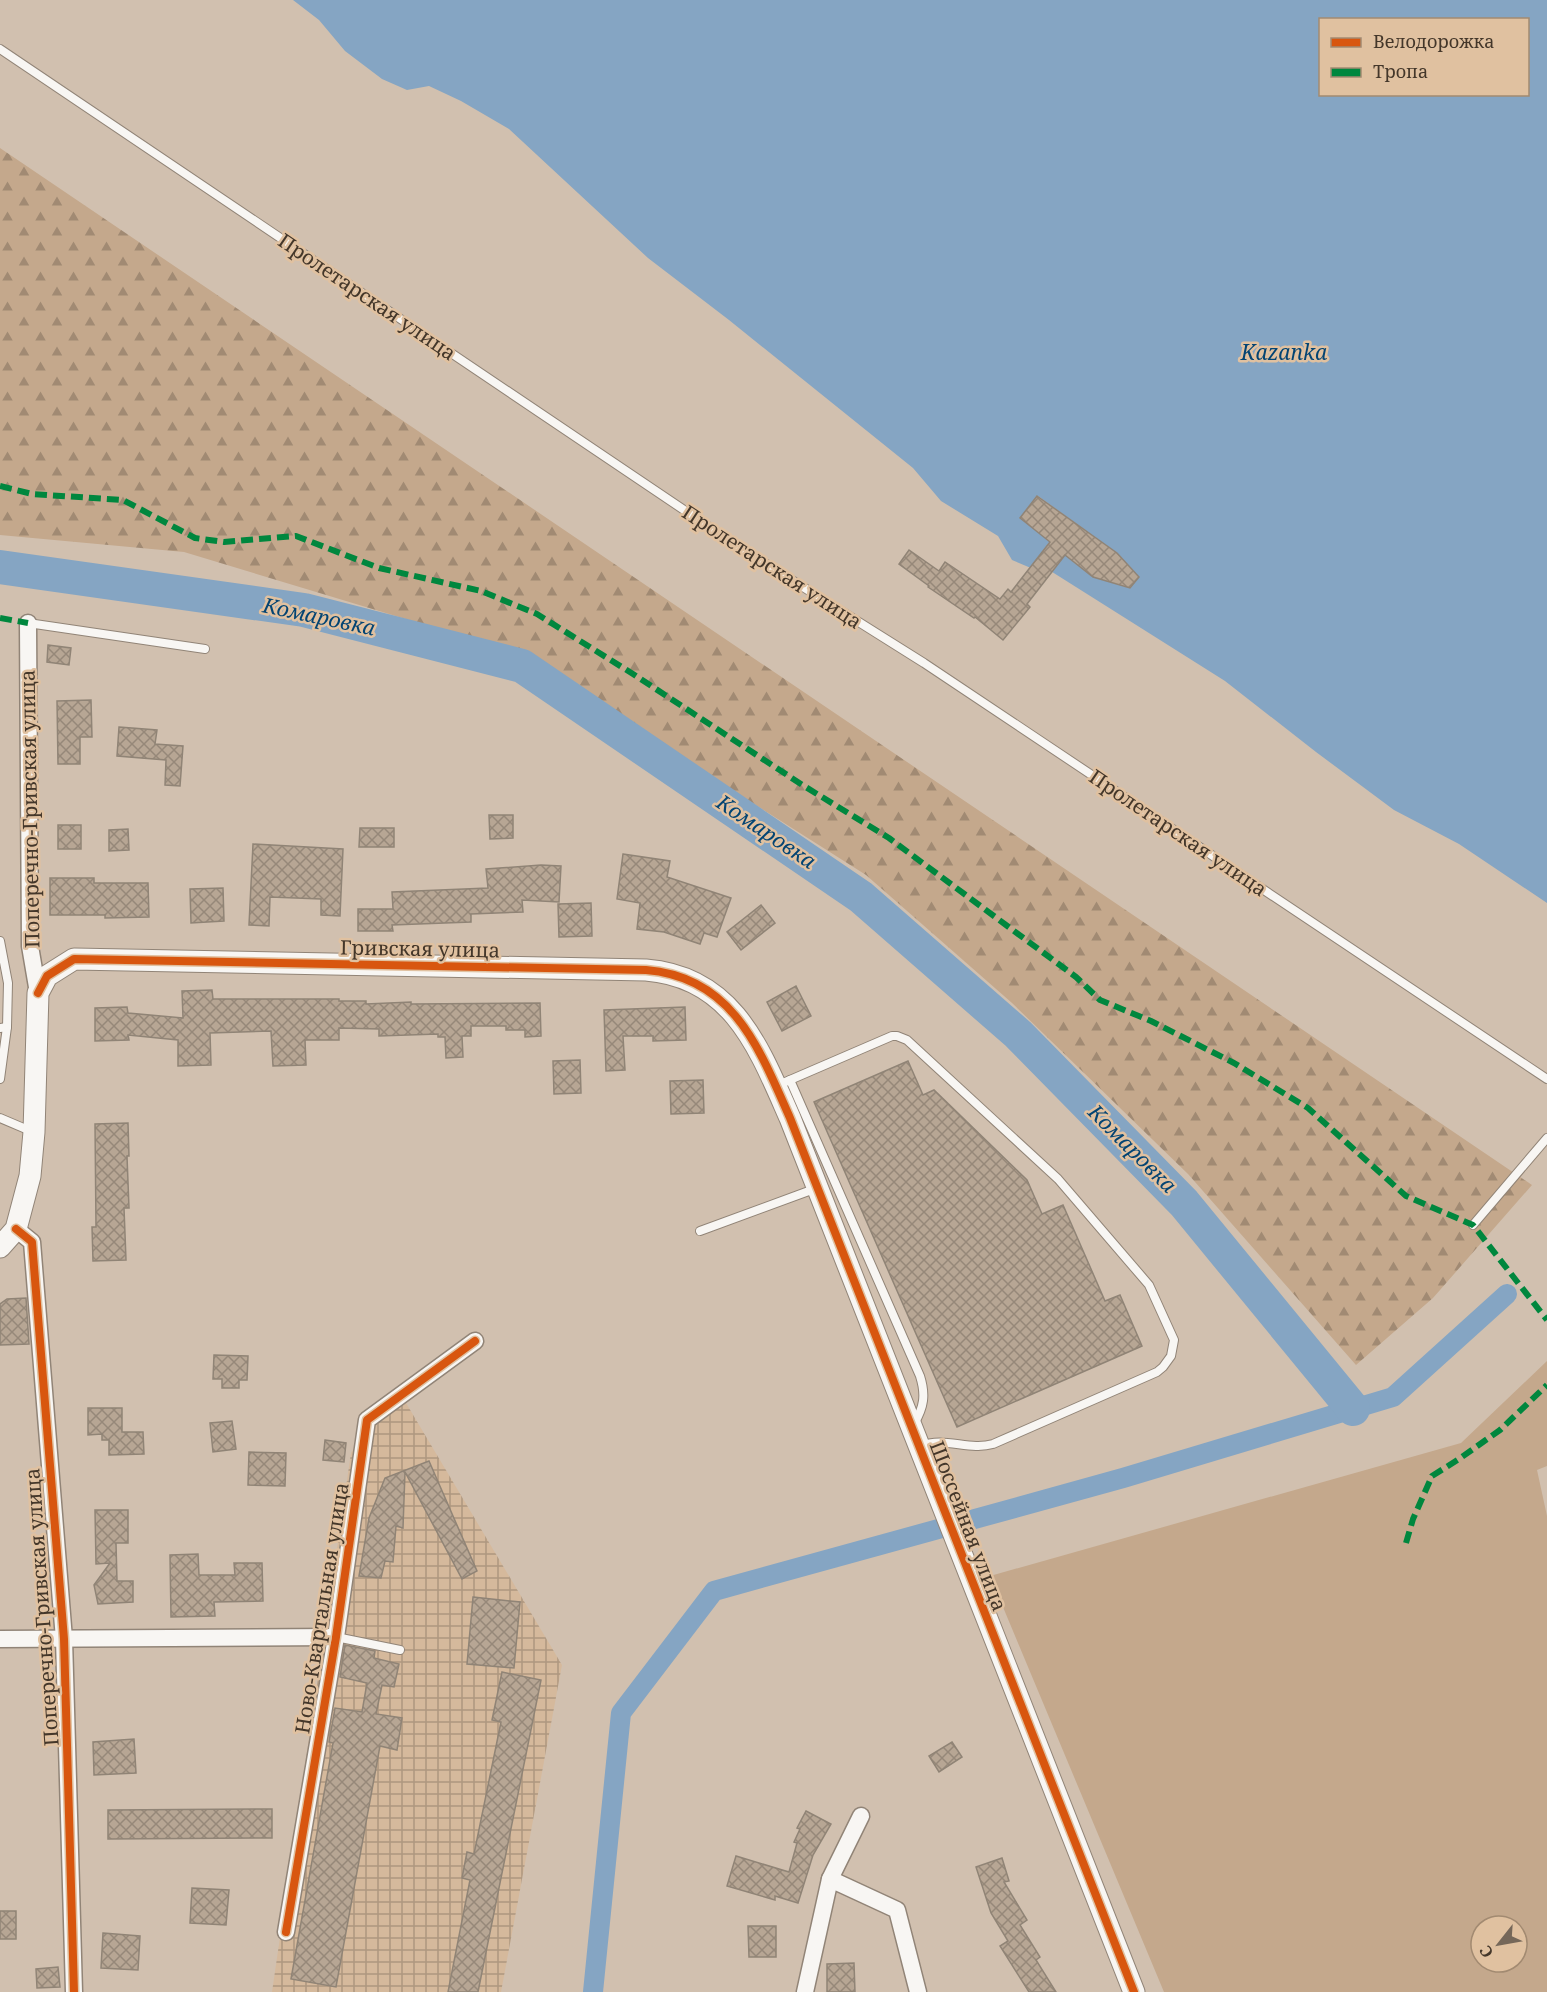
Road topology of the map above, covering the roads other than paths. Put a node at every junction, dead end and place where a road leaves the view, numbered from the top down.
1 (0, 49) edge
2 (28, 623) joint
3 (205, 649) dead end
4 (0, 941) edge
5 (38, 993) junction
6 (3, 1028) edge
7 (0, 1079) edge
8 (779, 1080) junction
9 (1547, 1080) edge
10 (0, 1118) edge
11 (34, 1132) junction
12 (1547, 1138) edge
13 (817, 1188) junction
14 (1473, 1226) dead end
15 (16, 1229) junction
16 (700, 1231) dead end
17 (0, 1247) edge
18 (475, 1341) dead end
19 (912, 1427) junction
20 (920, 1447) junction
21 (336, 1637) junction
22 (64, 1639) junction
23 (0, 1640) edge
24 (400, 1650) dead end
25 (861, 1816) dead end
26 (830, 1879) junction
27 (286, 1932) dead end
28 (74, 1992) edge
29 (805, 1992) edge
30 (918, 1992) edge
31 (1134, 1992) edge

1 - 9 lane, Пролетарская улица
2 - 3 lane
2 - 5 street, Поперечно-Гривская улица
4 - 6 lane
5 - 8 street, Гривская улица
5 - 11 street, Поперечно-Гривская улица
6 - 7 lane
8 - 13 street, Шоссейная улица
8 - 19 lane
8 - 20 lane
10 - 11 lane
11 - 15 street, Поперечно-Гривская улица
12 - 14 lane
13 - 16 lane
13 - 19 street, Шоссейная улица
15 - 17 street
15 - 22 street, Поперечно-Гривская улица
18 - 21 street, Ново-Квартальная улица
19 - 20 street, Шоссейная улица
20 - 31 street, Шоссейная улица
21 - 22 street
21 - 24 lane
21 - 27 street, Ново-Квартальная улица
22 - 23 street
22 - 28 street, Поперечно-Гривская улица
25 - 26 street
26 - 29 street
26 - 30 street

